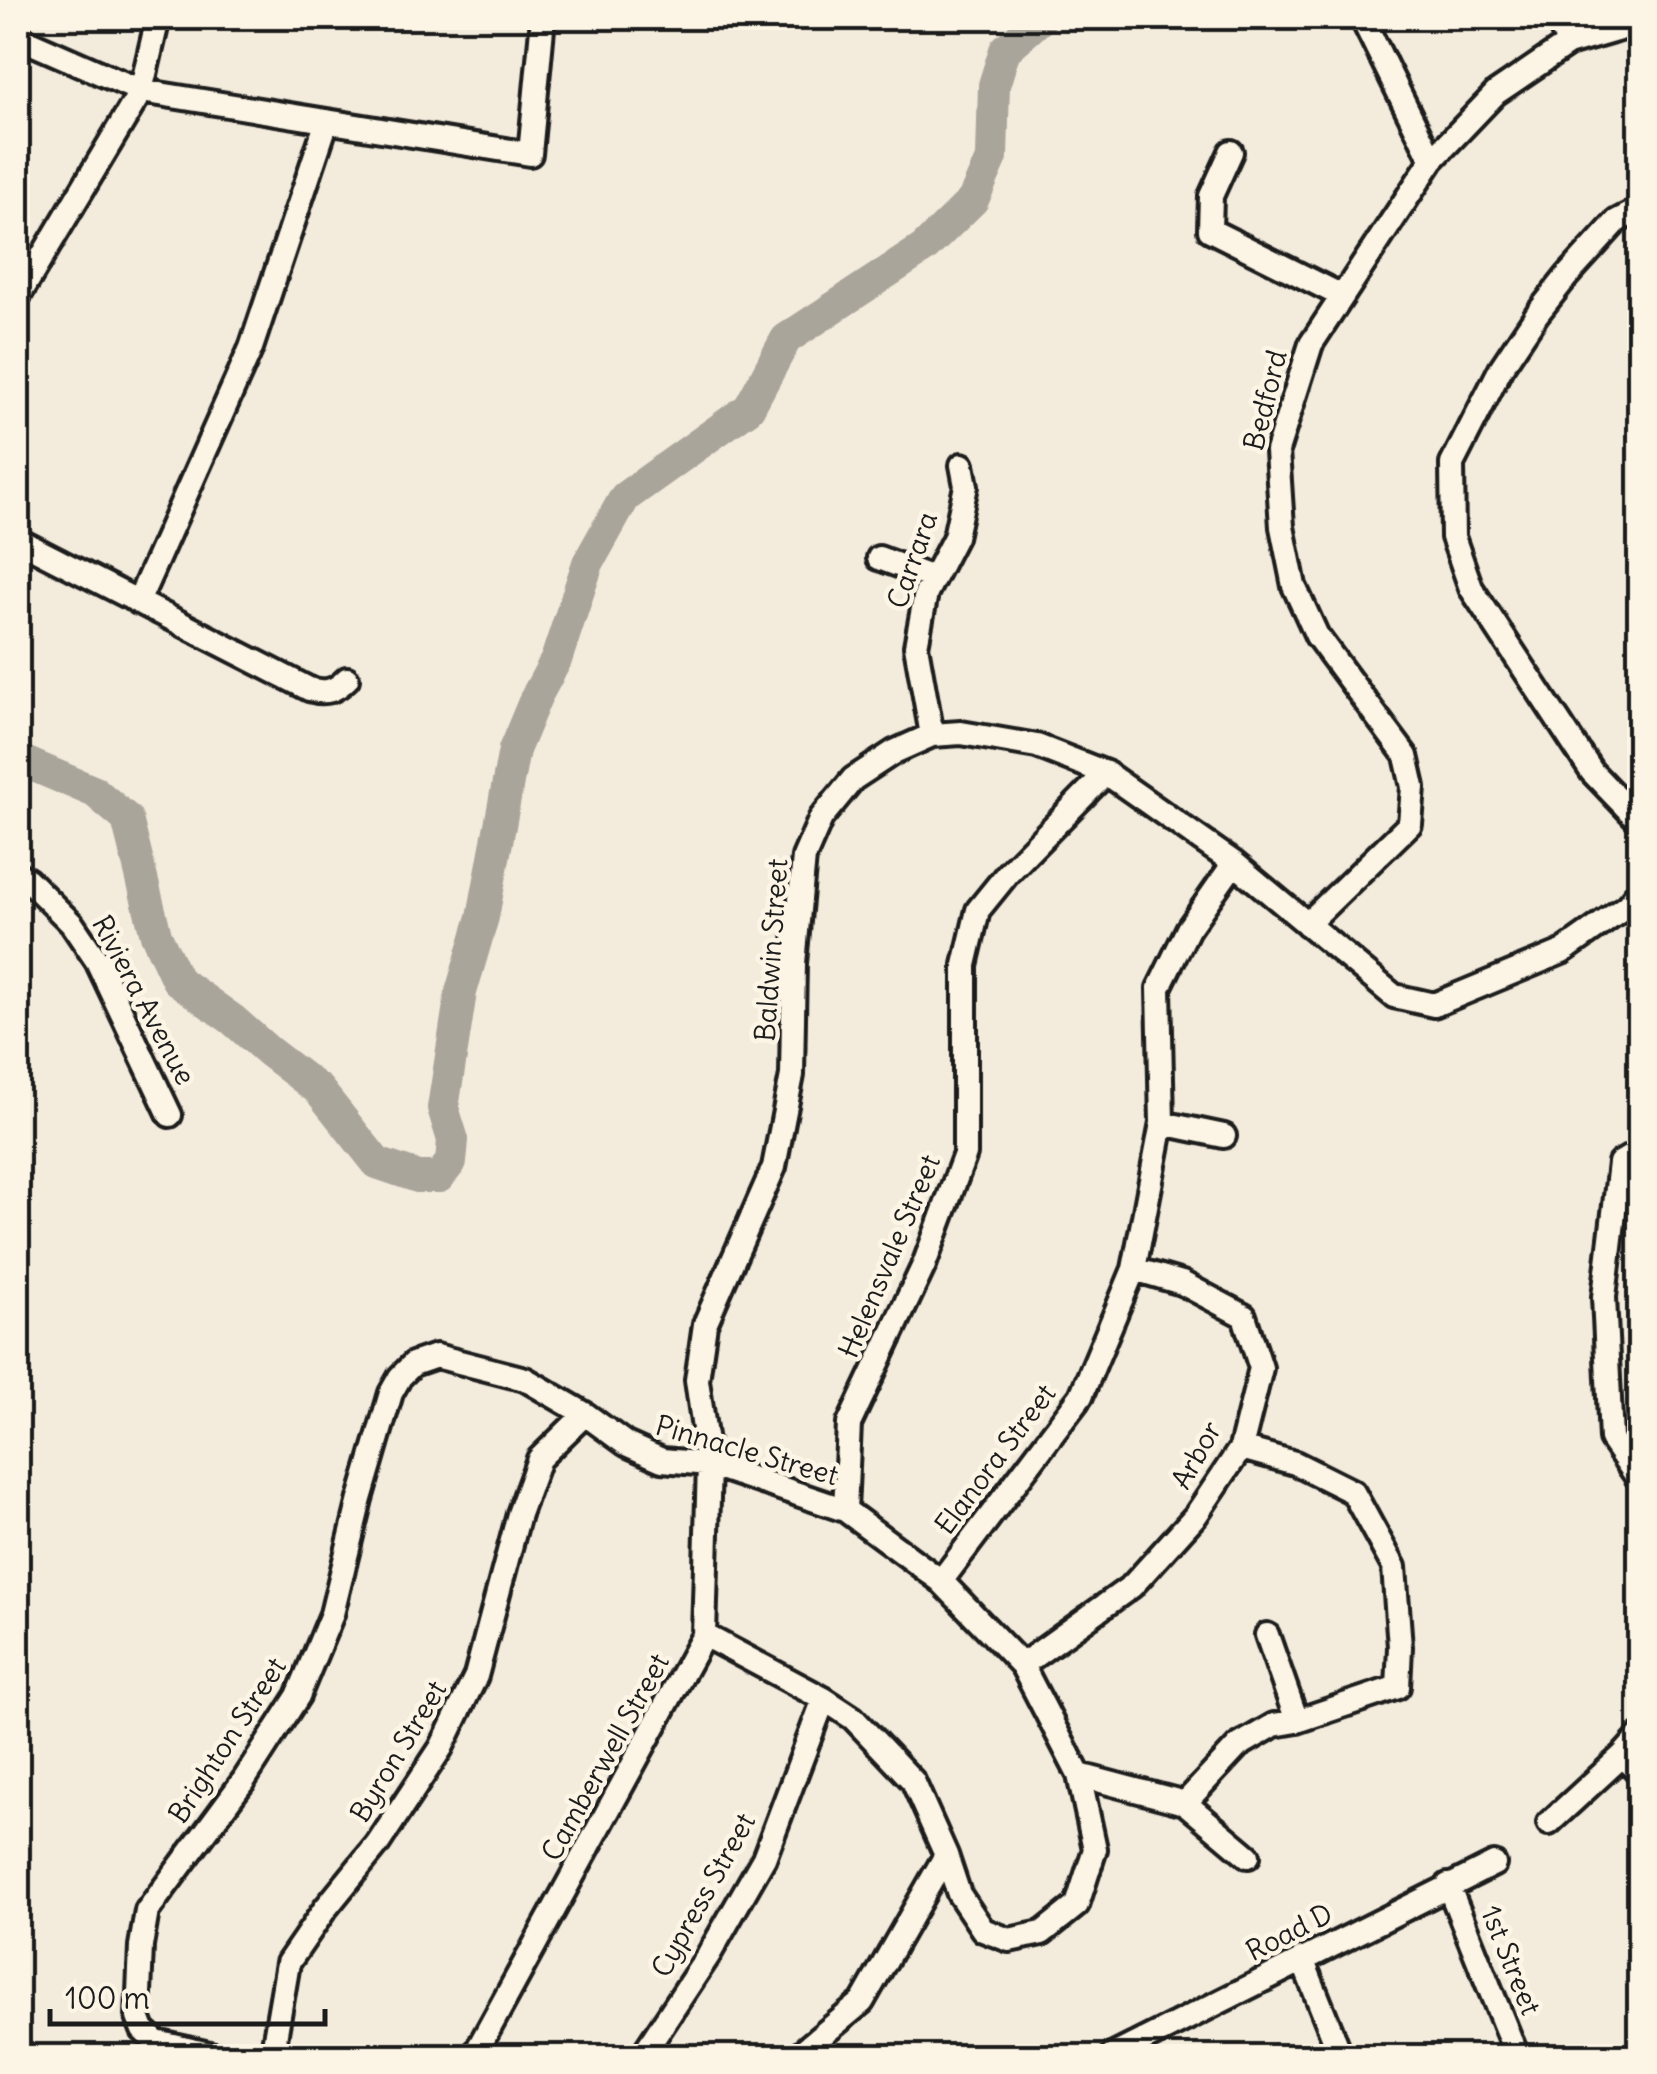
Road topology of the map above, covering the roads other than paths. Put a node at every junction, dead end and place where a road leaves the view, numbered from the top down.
1 (158, 18) edge
2 (543, 18) edge
3 (1362, 18) edge
4 (1558, 18) edge
5 (1640, 23) edge
6 (18, 36) edge
7 (1568, 44) junction
8 (141, 91) junction
9 (327, 121) junction
10 (1230, 152) dead end
11 (1432, 160) junction
12 (1640, 209) edge
13 (18, 296) edge
14 (1342, 296) junction
15 (962, 465) dead end
16 (18, 540) edge
17 (880, 558) dead end
18 (934, 578) junction
19 (138, 602) junction
20 (347, 680) dead end
21 (932, 734) junction
22 (1106, 773) junction
23 (1640, 822) edge
24 (1234, 863) junction
25 (18, 874) edge
26 (1640, 890) edge
27 (1307, 924) junction
28 (170, 1115) dead end
29 (1162, 1123) junction
30 (1224, 1136) dead end
31 (1630, 1157) edge
32 (1134, 1269) junction
33 (412, 1364) joint
34 (585, 1414) junction
35 (1242, 1448) junction
36 (709, 1464) junction
37 (1640, 1481) edge
38 (845, 1510) junction
39 (941, 1581) junction
40 (1267, 1635) dead end
41 (704, 1636) junction
42 (1022, 1665) junction
43 (824, 1699) junction
44 (1297, 1721) junction
45 (1640, 1736) edge
46 (1623, 1755) junction
47 (1640, 1774) edge
48 (1079, 1776) junction
49 (1185, 1803) junction
50 (1552, 1820) dead end
51 (946, 1855) junction
52 (1248, 1856) dead end
53 (1494, 1864) dead end
54 (1448, 1885) junction
55 (1302, 1959) junction
56 (218, 2056) edge
57 (272, 2056) edge
58 (474, 2056) edge
59 (642, 2056) edge
60 (797, 2056) edge
61 (1112, 2056) edge
62 (1341, 2056) edge
63 (1517, 2056) edge

1 - 8 street
2 - 9 street
3 - 11 street
4 - 7 street
5 - 7 street, Bedford
6 - 8 street
7 - 11 street, Bedford
8 - 9 street
8 - 13 street
9 - 19 street
10 - 14 street
11 - 14 street, Bedford
12 - 23 street
14 - 27 street, Bedford
15 - 18 street, Carrara
16 - 19 street
17 - 18 street
18 - 21 street, Carrara
19 - 20 street
21 - 22 street, Baldwin Street
21 - 36 street, Baldwin Street
22 - 24 street, Baldwin Street
22 - 38 street, Helensvale Street
24 - 27 street, Baldwin Street
24 - 29 street, Elanora Street
25 - 28 street, Riviera Avenue
26 - 27 street, Baldwin Street
29 - 30 street
29 - 32 street, Elanora Street
31 - 37 street
32 - 35 street, Arbor
32 - 39 street, Elanora Street
33 - 34 street, Pinnacle Street
33 - 56 street, Brighton Street
34 - 36 street, Pinnacle Street
34 - 57 street, Byron Street
35 - 42 street, Arbor
35 - 44 street
36 - 38 street, Pinnacle Street
36 - 41 street, Camberwell Street
38 - 39 street, Pinnacle Street
39 - 42 street, Pinnacle Street
40 - 44 street
41 - 43 street, Pinnacle Street
41 - 58 street, Camberwell Street
42 - 48 street, Pinnacle Street
43 - 51 street, Pinnacle Street
43 - 59 street, Cypress Street
44 - 49 street
45 - 46 street
46 - 47 street
46 - 50 street
48 - 49 street
48 - 51 street, Pinnacle Street
49 - 52 street
51 - 60 street
53 - 54 street, Road D
54 - 55 street, Road D
54 - 63 street, 1st Street
55 - 61 street, Road D
55 - 62 street

